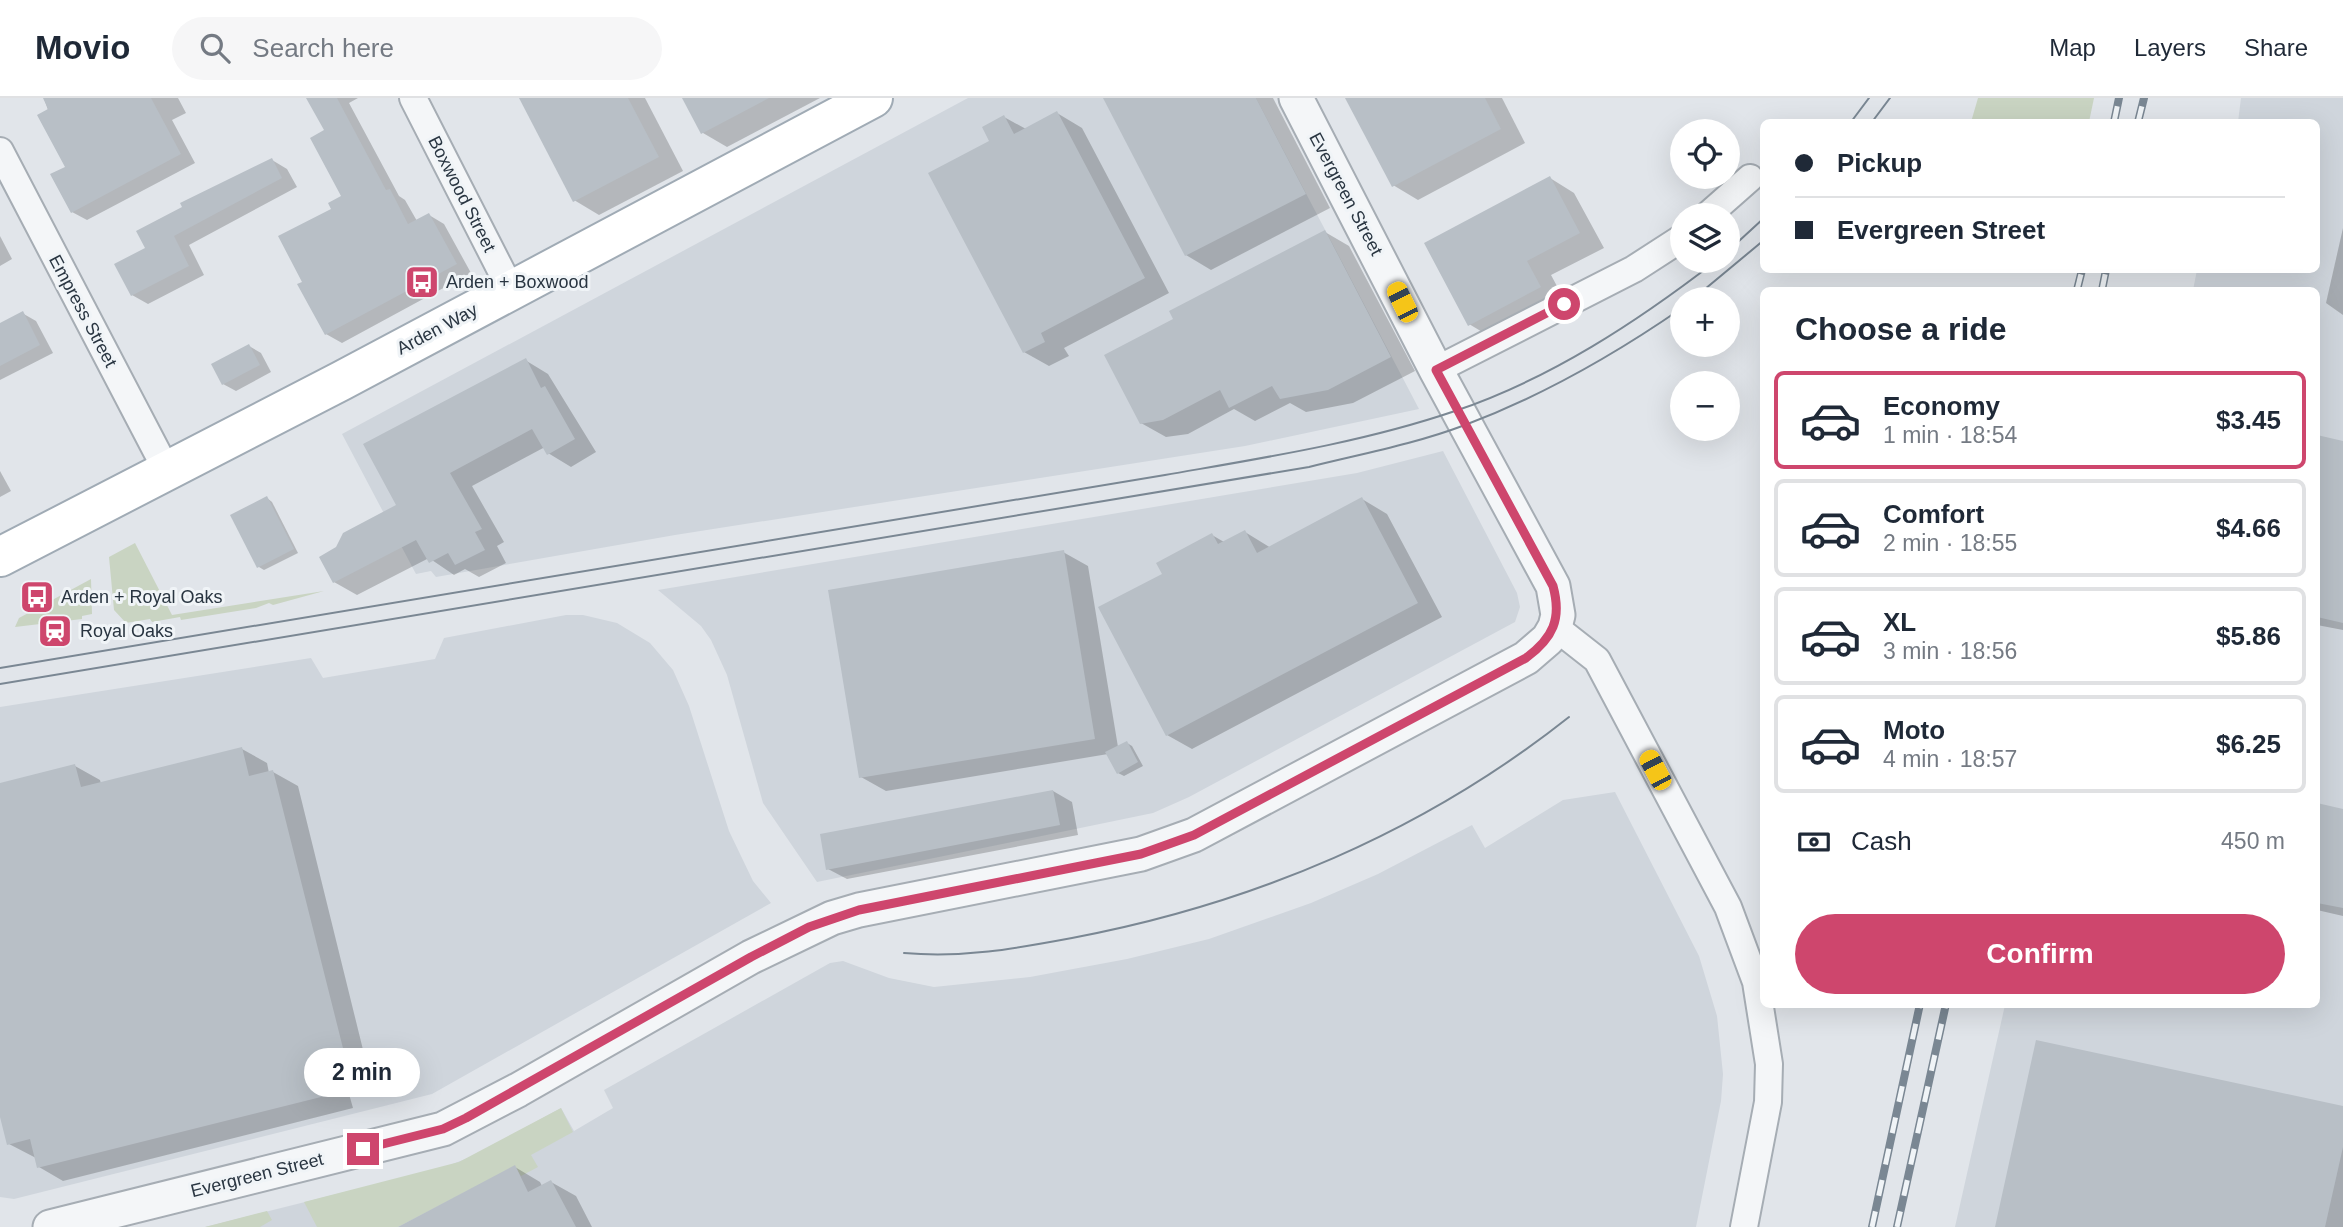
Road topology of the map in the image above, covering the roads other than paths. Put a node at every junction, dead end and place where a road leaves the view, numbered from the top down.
1 (413, 98) edge
2 (1296, 98) edge
3 (862, 101) edge
4 (0, 151) edge
5 (1750, 178) dead end
6 (1722, 203) edge
7 (1670, 246) edge
8 (511, 290) junction
9 (1436, 370) junction
10 (167, 471) junction
11 (0, 557) edge
12 (1555, 628) junction
13 (1760, 1007) edge
14 (1760, 1008) edge
15 (50, 1227) edge
16 (1744, 1227) edge

1 - 8 street, Boxwood Street
2 - 9 street, Evergreen Street
3 - 8 main road, Arden Way
4 - 10 street, Empress Street
5 - 6 street
7 - 9 street
8 - 10 main road, Arden Way
9 - 12 street, Evergreen Street
10 - 11 main road, Arden Way
12 - 13 street
12 - 15 street, Evergreen Street
14 - 16 street

